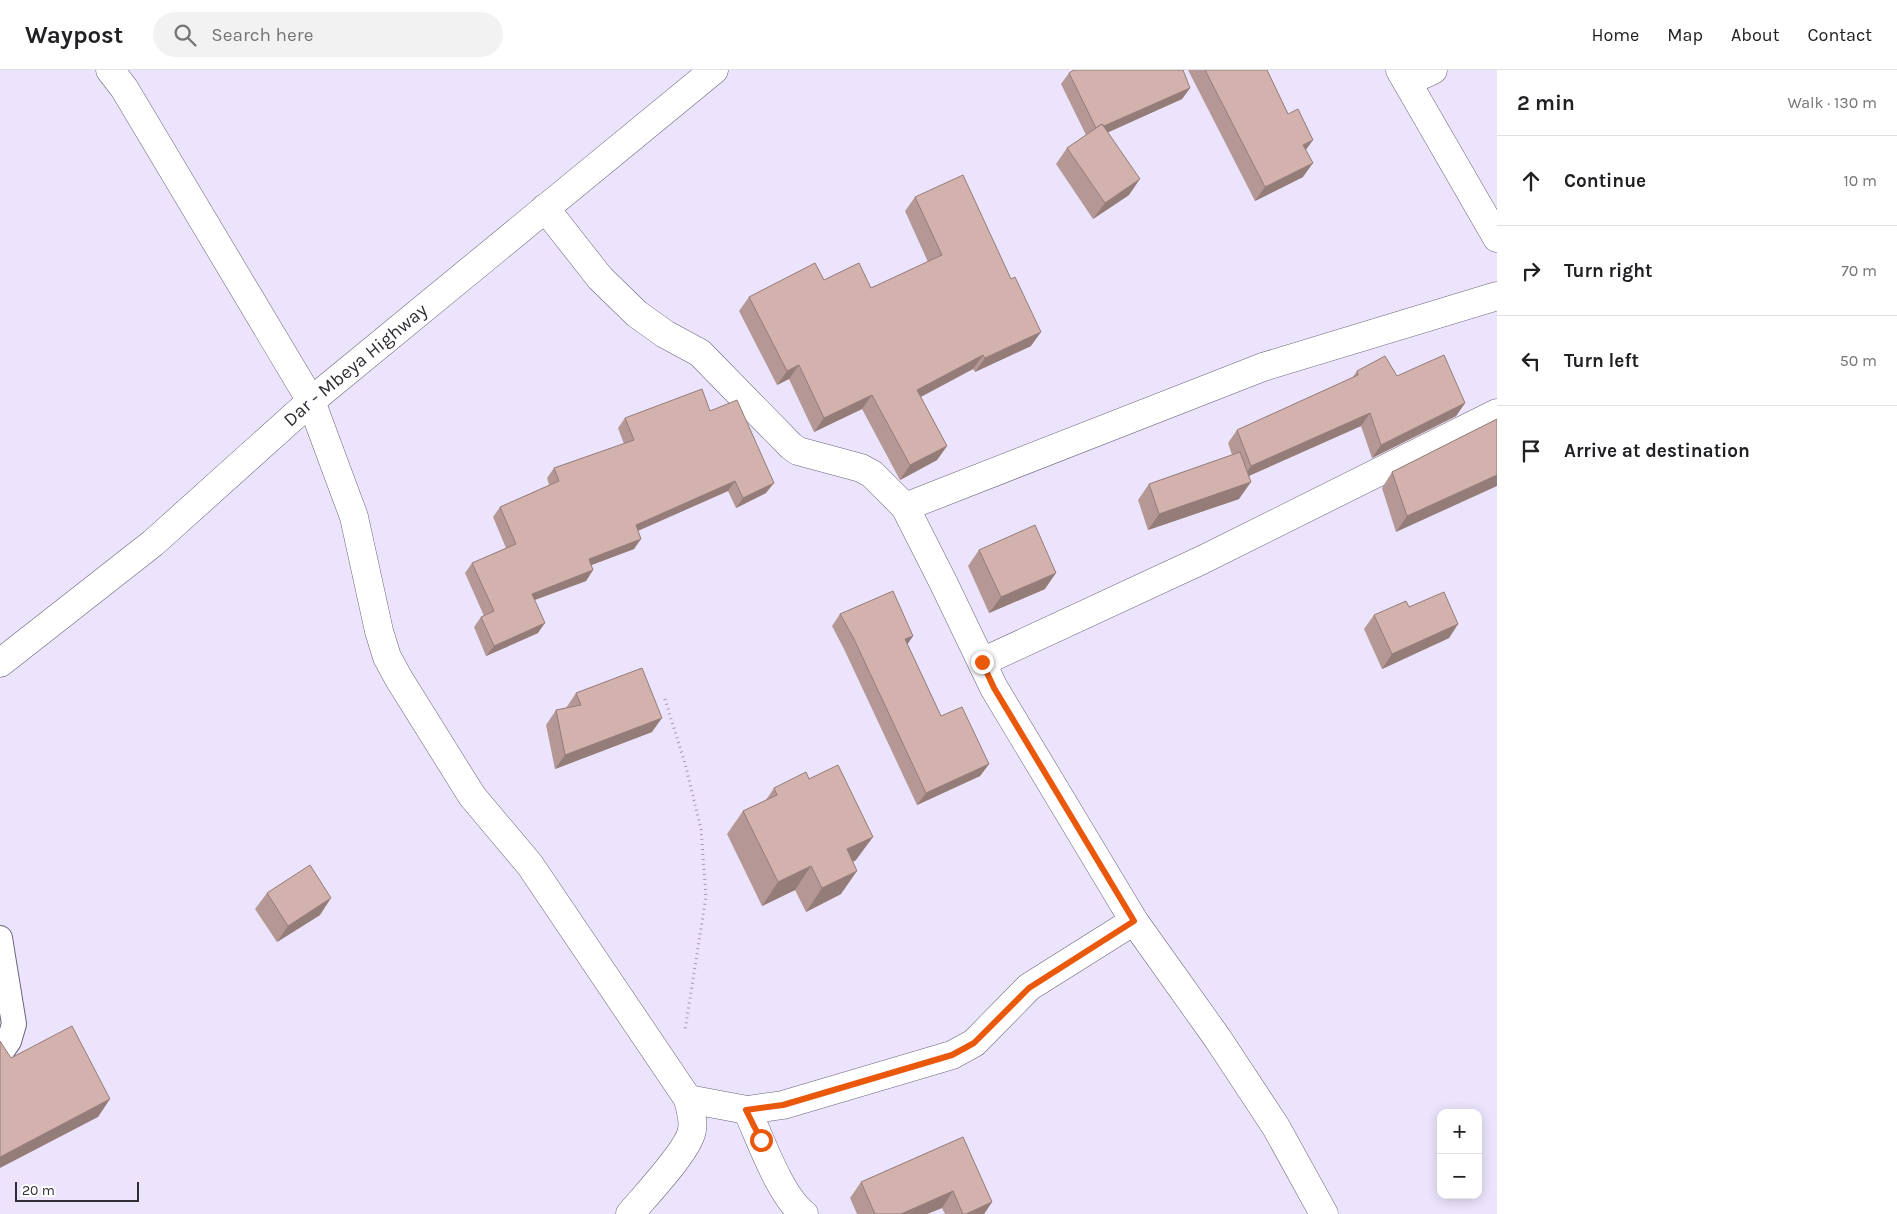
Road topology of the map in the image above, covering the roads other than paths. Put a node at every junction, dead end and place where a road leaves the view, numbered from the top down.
1 (110, 70) edge
2 (714, 70) edge
3 (1433, 70) edge
4 (1404, 76) edge
5 (545, 208) junction
6 (1497, 238) edge
7 (1497, 296) edge
8 (311, 401) junction
9 (1497, 413) edge
10 (905, 507) junction
11 (982, 662) junction
12 (0, 663) edge
13 (1134, 921) junction
14 (0, 938) edge
15 (0, 1054) edge
16 (683, 1092) junction
17 (746, 1110) junction
18 (630, 1214) edge
19 (804, 1214) edge
20 (1324, 1214) edge

1 - 8 main road
2 - 5 main road, Dar - Mbeya Highway
3 - 4 main road
4 - 6 main road
5 - 8 main road, Dar - Mbeya Highway
5 - 10 main road
7 - 10 main road
8 - 12 main road, Dar - Mbeya Highway
8 - 16 main road
9 - 11 main road
10 - 11 main road
11 - 13 main road
13 - 17 main road
13 - 20 main road
14 - 15 lane
16 - 17 main road
16 - 18 main road
17 - 19 main road

